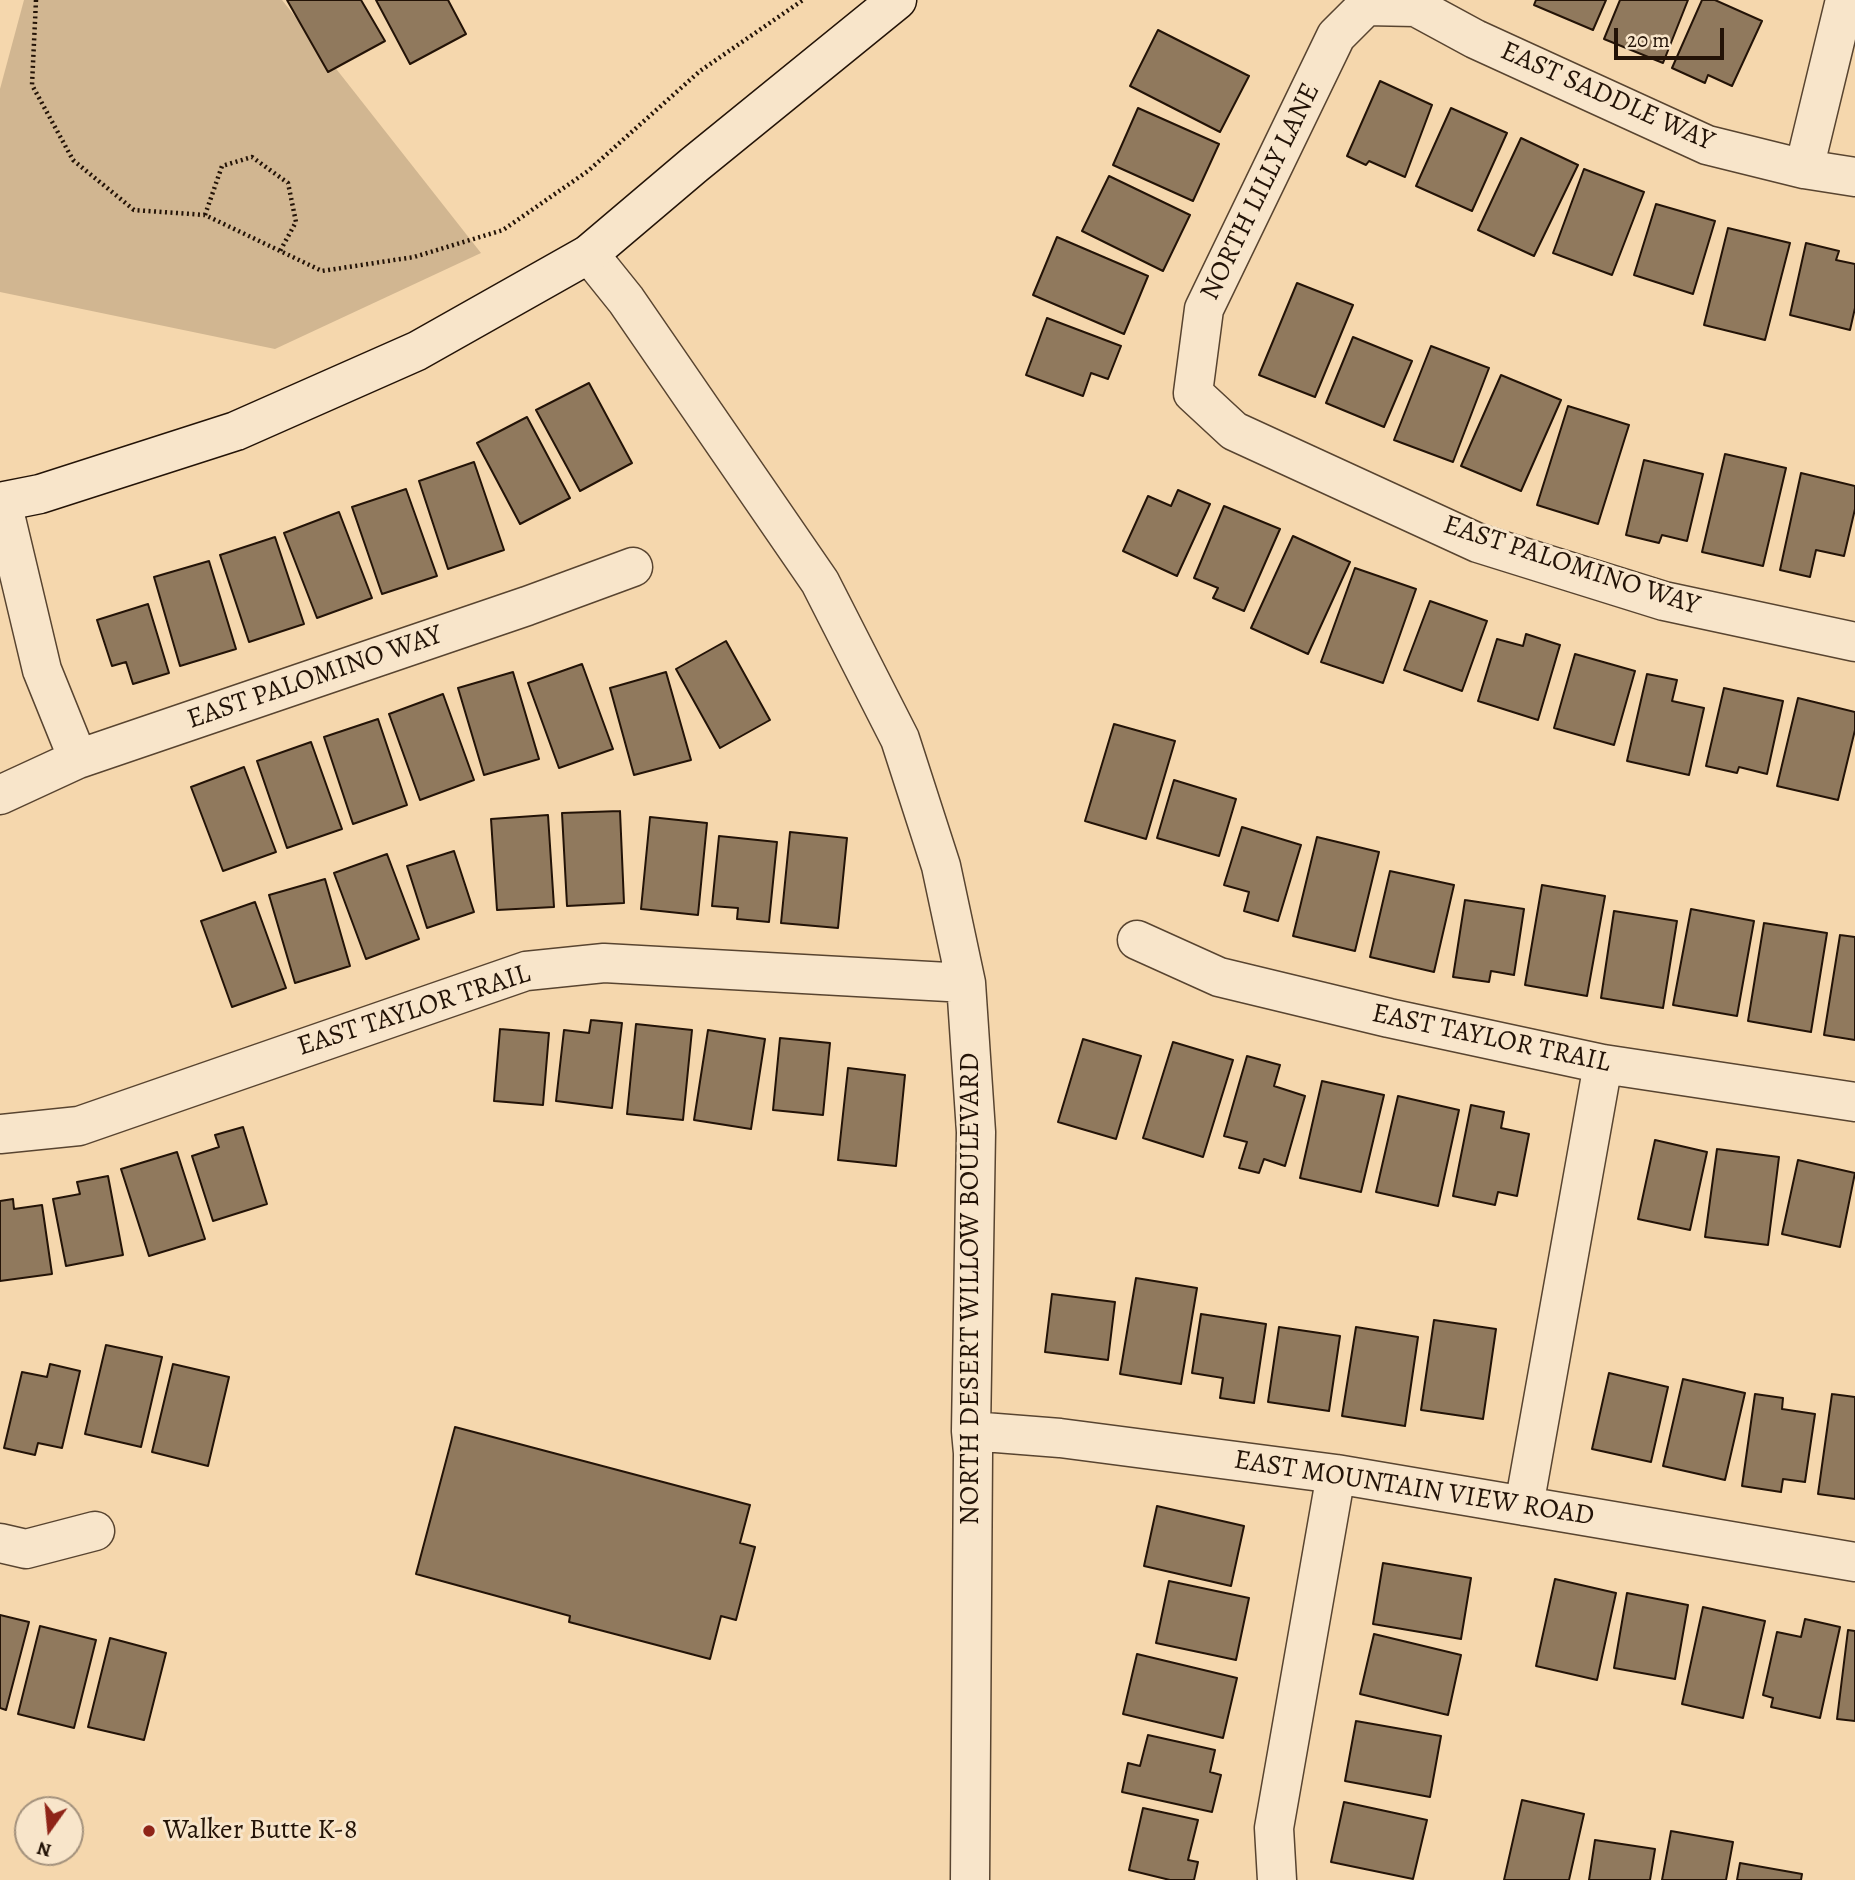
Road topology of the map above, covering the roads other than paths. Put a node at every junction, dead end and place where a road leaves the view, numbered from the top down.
1 (897, 0) edge
2 (1845, 0) edge
3 (1366, 6) joint
4 (1804, 169) junction
5 (1855, 177) edge
6 (589, 254) junction
7 (1193, 393) joint
8 (1, 502) edge
9 (633, 567) dead end
10 (1855, 642) edge
11 (78, 759) junction
12 (0, 795) edge
13 (1137, 940) dead end
14 (965, 983) junction
15 (1603, 1064) junction
16 (1855, 1102) edge
17 (0, 1134) edge
18 (971, 1431) junction
19 (1336, 1474) junction
20 (1524, 1506) junction
21 (95, 1531) dead end
22 (0, 1543) edge
23 (1855, 1562) edge
24 (970, 1880) edge
25 (1277, 1880) edge

1 - 6 street
2 - 4 street
3 - 4 street, EAST SADDLE WAY
3 - 7 street, NORTH LILLY LANE
4 - 5 street, EAST SADDLE WAY
6 - 8 street
6 - 14 street, NORTH DESERT WILLOW BOULEVARD
7 - 10 street, EAST PALOMINO WAY
8 - 11 street
9 - 11 street, EAST PALOMINO WAY
11 - 12 street, EAST PALOMINO WAY
13 - 15 street, EAST TAYLOR TRAIL
14 - 17 street, EAST TAYLOR TRAIL
14 - 18 street, NORTH DESERT WILLOW BOULEVARD
15 - 16 street, EAST TAYLOR TRAIL
15 - 20 street
18 - 19 street, EAST MOUNTAIN VIEW ROAD
18 - 24 street, NORTH DESERT WILLOW BOULEVARD
19 - 20 street, EAST MOUNTAIN VIEW ROAD
19 - 25 street
20 - 23 street, EAST MOUNTAIN VIEW ROAD
21 - 22 street

